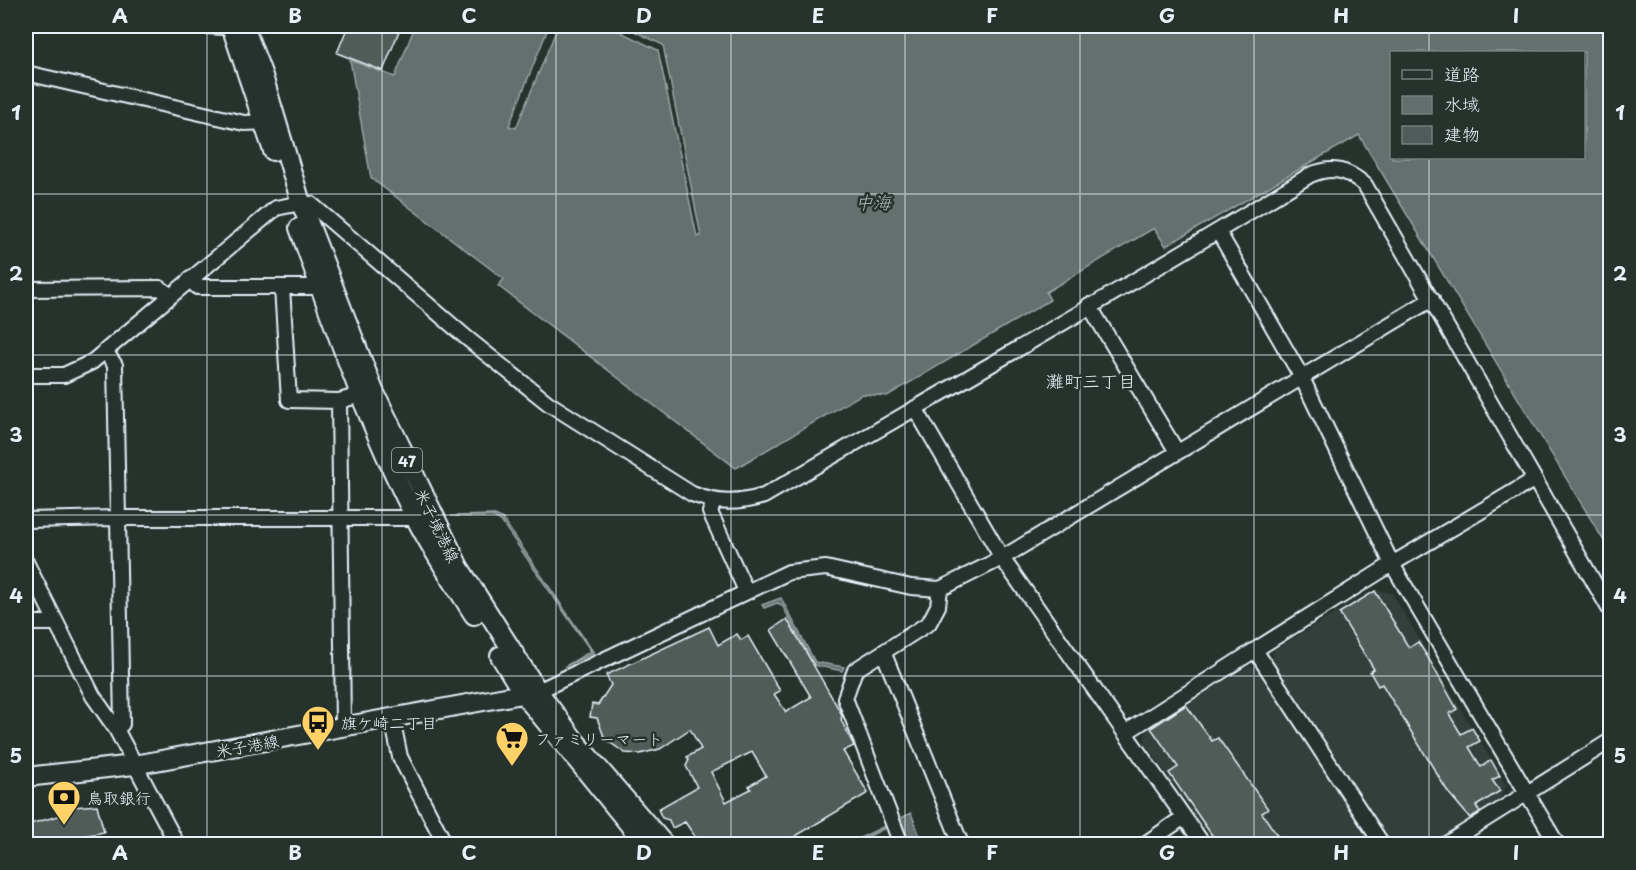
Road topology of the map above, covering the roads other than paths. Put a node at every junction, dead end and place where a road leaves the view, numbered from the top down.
1 (207, 26) edge
2 (238, 27) edge
3 (26, 73) edge
4 (269, 122) junction
5 (296, 204) junction
6 (1218, 231) junction
7 (190, 279) junction
8 (282, 286) junction
9 (320, 287) junction
10 (26, 289) edge
11 (171, 296) junction
12 (1432, 298) junction
13 (1089, 305) junction
14 (105, 351) junction
15 (26, 375) edge
16 (1301, 376) junction
17 (361, 395) junction
18 (339, 401) junction
19 (915, 408) junction
20 (1178, 452) junction
21 (1535, 479) junction
22 (714, 502) junction
23 (117, 518) junction
24 (340, 518) junction
25 (415, 518) junction
26 (26, 520) edge
27 (1002, 558) junction
28 (26, 562) edge
29 (1392, 564) junction
30 (940, 589) junction
31 (746, 591) junction
32 (1611, 610) edge
33 (26, 623) edge
34 (56, 623) junction
35 (1255, 650) junction
36 (884, 654) junction
37 (531, 693) junction
38 (392, 718) junction
39 (343, 726) junction
40 (116, 729) junction
41 (1125, 733) junction
42 (1611, 741) edge
43 (134, 765) junction
44 (26, 777) edge
45 (1526, 793) junction
46 (1184, 817) junction
47 (177, 844) edge
48 (445, 844) edge
49 (645, 844) edge
50 (664, 844) edge
51 (901, 844) edge
52 (961, 844) edge
53 (1145, 844) edge
54 (1203, 844) edge
55 (1382, 844) edge
56 (1446, 844) edge
57 (1557, 844) edge

1 - 2 street
2 - 4 main road, 米子境港線 / 47
3 - 4 street
4 - 5 main road, 米子境港線 / 47
5 - 7 street
5 - 9 main road, 米子境港線 / 47
5 - 22 street
5 - 37 main road, 米子境港線 / 47
6 - 12 street
6 - 13 street
6 - 16 street
7 - 8 street
7 - 11 street
8 - 9 street
8 - 18 street
9 - 17 main road, 米子境港線 / 47
10 - 11 street
11 - 14 street
12 - 16 street
12 - 21 street
13 - 19 street
13 - 20 street
14 - 15 street
14 - 23 street
16 - 20 street
16 - 29 street
17 - 18 street
17 - 25 main road, 米子境港線 / 47
18 - 24 street
19 - 22 street
19 - 27 street
20 - 27 street
21 - 29 street
21 - 32 street
22 - 31 street
23 - 24 street
23 - 26 street
23 - 40 street
24 - 25 street
24 - 39 street
25 - 37 main road, 米子境港線 / 47
27 - 30 street
27 - 41 street
28 - 34 street
29 - 35 street
29 - 45 street
30 - 31 street
30 - 36 street
31 - 37 street
33 - 34 street
34 - 40 street
35 - 41 street
35 - 55 street
36 - 51 street
36 - 52 street
37 - 38 main road, 米子港線
37 - 49 main road, 米子境港線 / 47
37 - 50 main road, 米子境港線 / 47
38 - 39 main road, 米子港線
38 - 48 street
39 - 43 main road, 米子港線
40 - 43 street
41 - 46 street
42 - 45 street
43 - 44 main road, 米子港線
43 - 47 street
45 - 56 street
45 - 57 street
46 - 53 street
46 - 54 street

